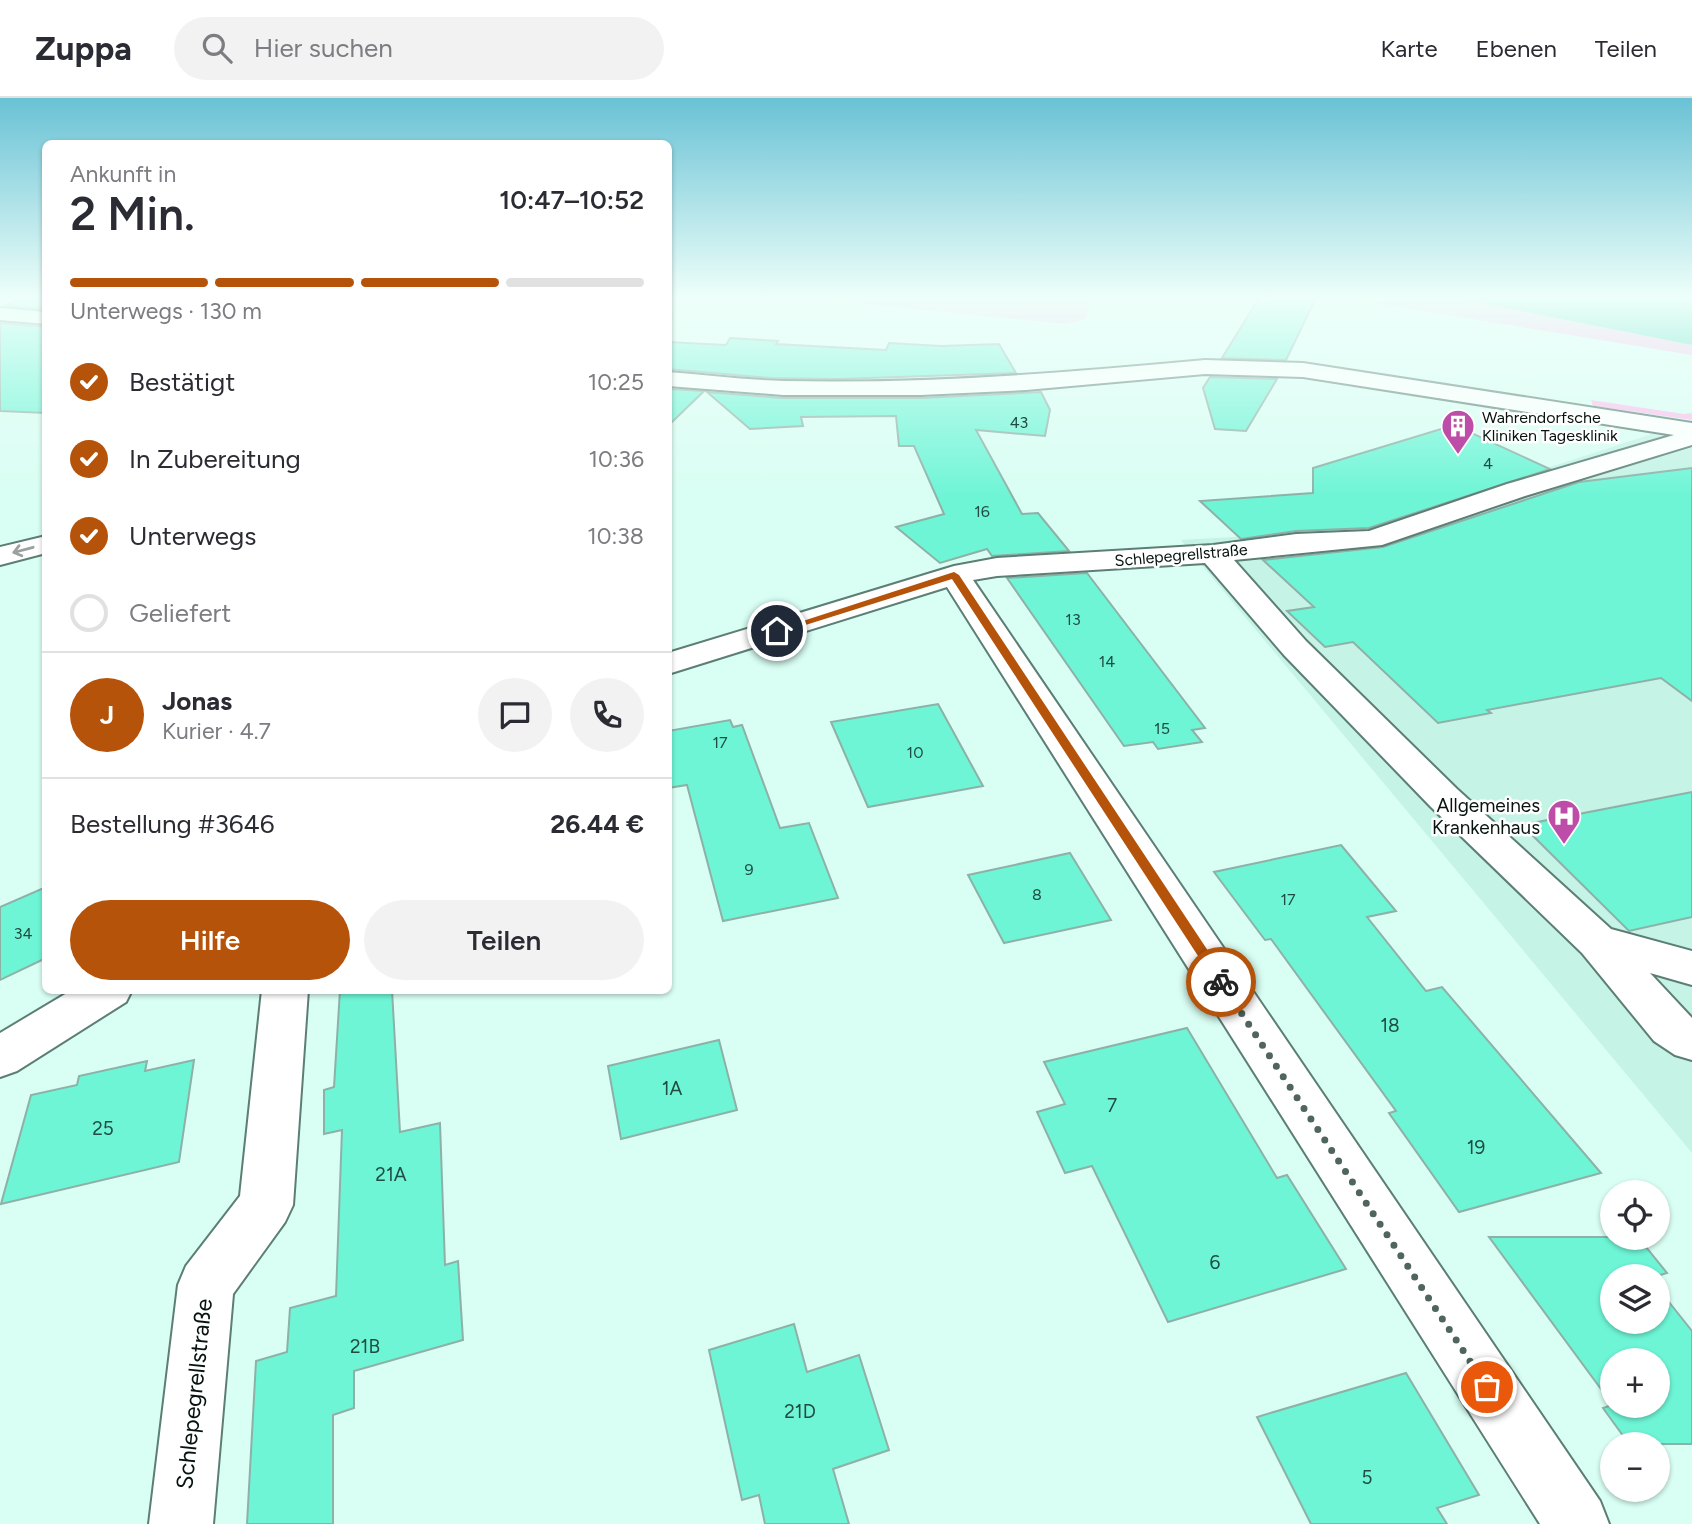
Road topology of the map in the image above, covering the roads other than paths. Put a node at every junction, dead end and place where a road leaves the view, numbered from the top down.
1 (672, 391) edge
2 (672, 391) edge
3 (713, 392) dead end
4 (1692, 430) edge
5 (1692, 437) edge
6 (42, 545) edge
7 (1213, 554) junction
8 (0, 556) edge
9 (954, 575) junction
10 (672, 663) edge
11 (1597, 941) junction
12 (1692, 968) edge
13 (103, 994) edge
14 (285, 994) edge
15 (1692, 1041) edge
16 (0, 1057) edge
17 (181, 1524) edge
18 (1577, 1524) edge

1 - 3 street
2 - 4 street
5 - 7 street, Schlepegrellstraße
6 -> 8 street
7 - 9 street, Schlepegrellstraße
7 - 11 street
9 - 10 street, Schlepegrellstraße
9 - 18 street
11 - 12 street
11 - 15 street
13 - 16 street
14 - 17 street, Schlepegrellstraße

